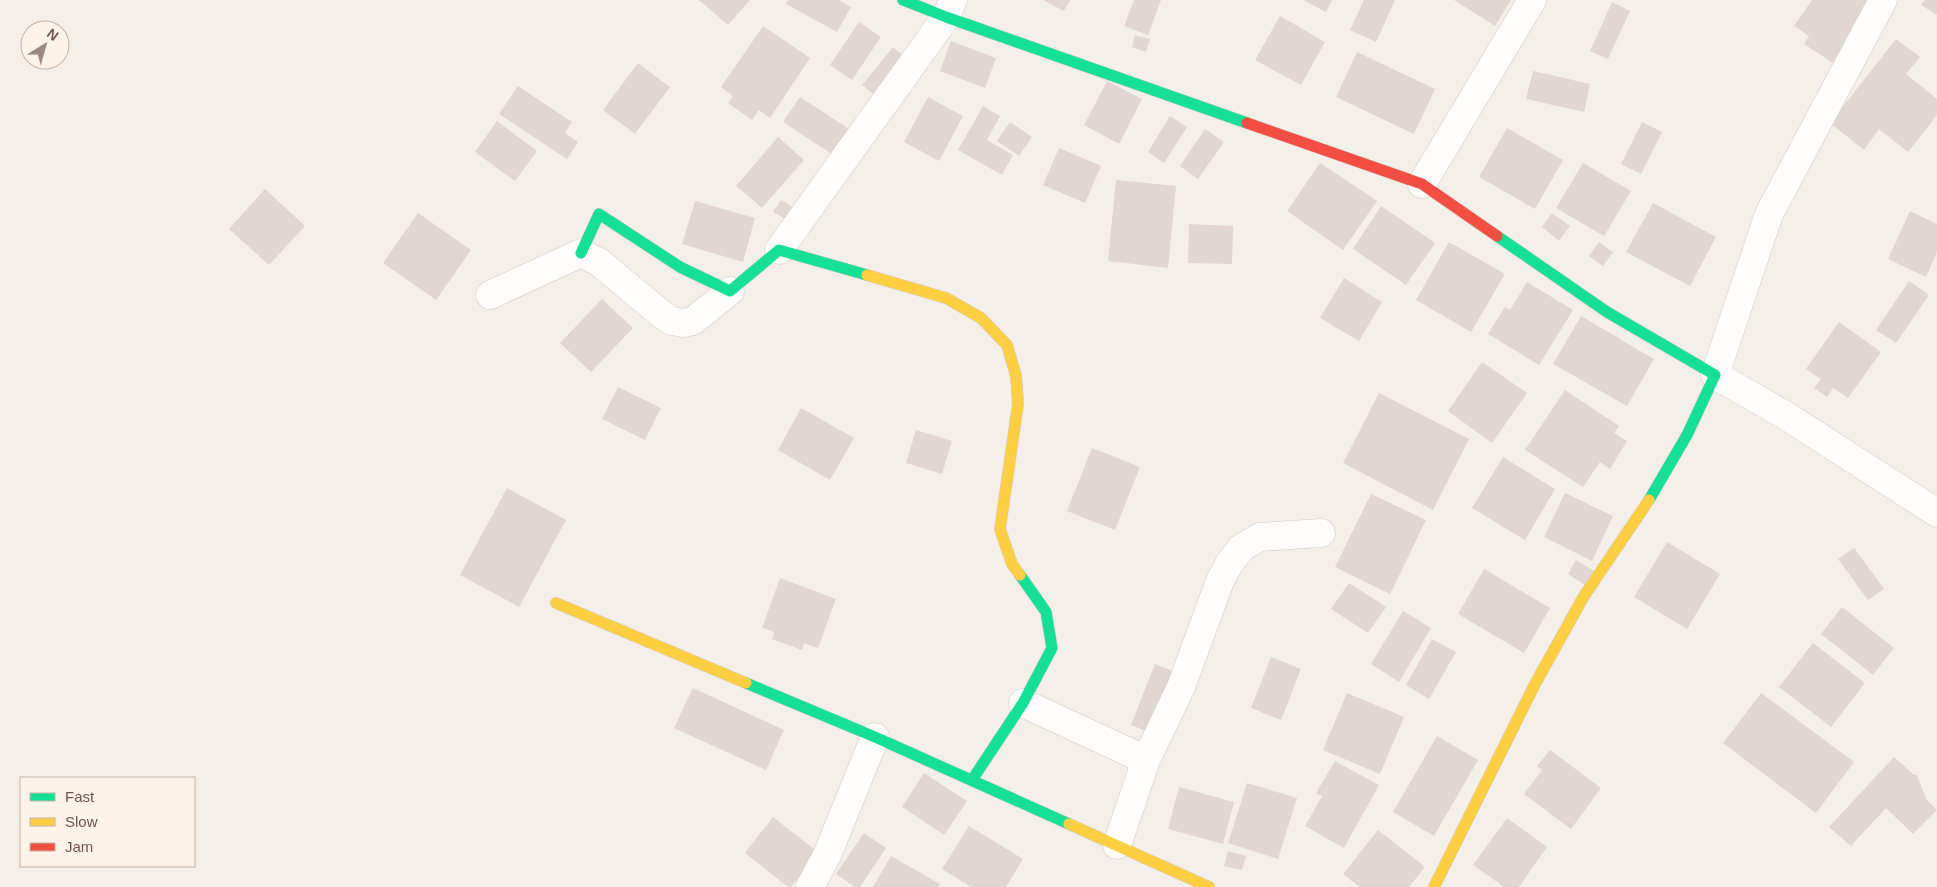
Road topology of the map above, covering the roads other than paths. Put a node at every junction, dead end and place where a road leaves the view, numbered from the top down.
1 (903, 0) edge
2 (1532, 0) edge
3 (1883, 0) edge
4 (949, 9) edge
5 (1422, 184) junction
6 (779, 250) junction
7 (581, 253) junction
8 (730, 291) junction
9 (490, 295) dead end
10 (1715, 375) junction
11 (1937, 513) edge
12 (1321, 532) dead end
13 (556, 603) dead end
14 (1024, 703) junction
15 (875, 736) junction
16 (1146, 760) junction
17 (972, 780) junction
18 (1117, 845) junction
19 (810, 887) edge
20 (1209, 887) edge
21 (1434, 887) edge

1 - 4 street
2 - 5 street
3 - 10 street
4 - 5 street
4 - 6 street
5 - 10 street
6 - 8 street
6 - 14 street
7 - 8 street
7 - 8 street
7 - 9 street
10 - 11 street
10 - 21 street
12 - 16 street
13 - 15 street
14 - 16 street
14 - 17 street
15 - 17 street
15 - 19 street
16 - 18 street
17 - 18 street
18 - 20 street

